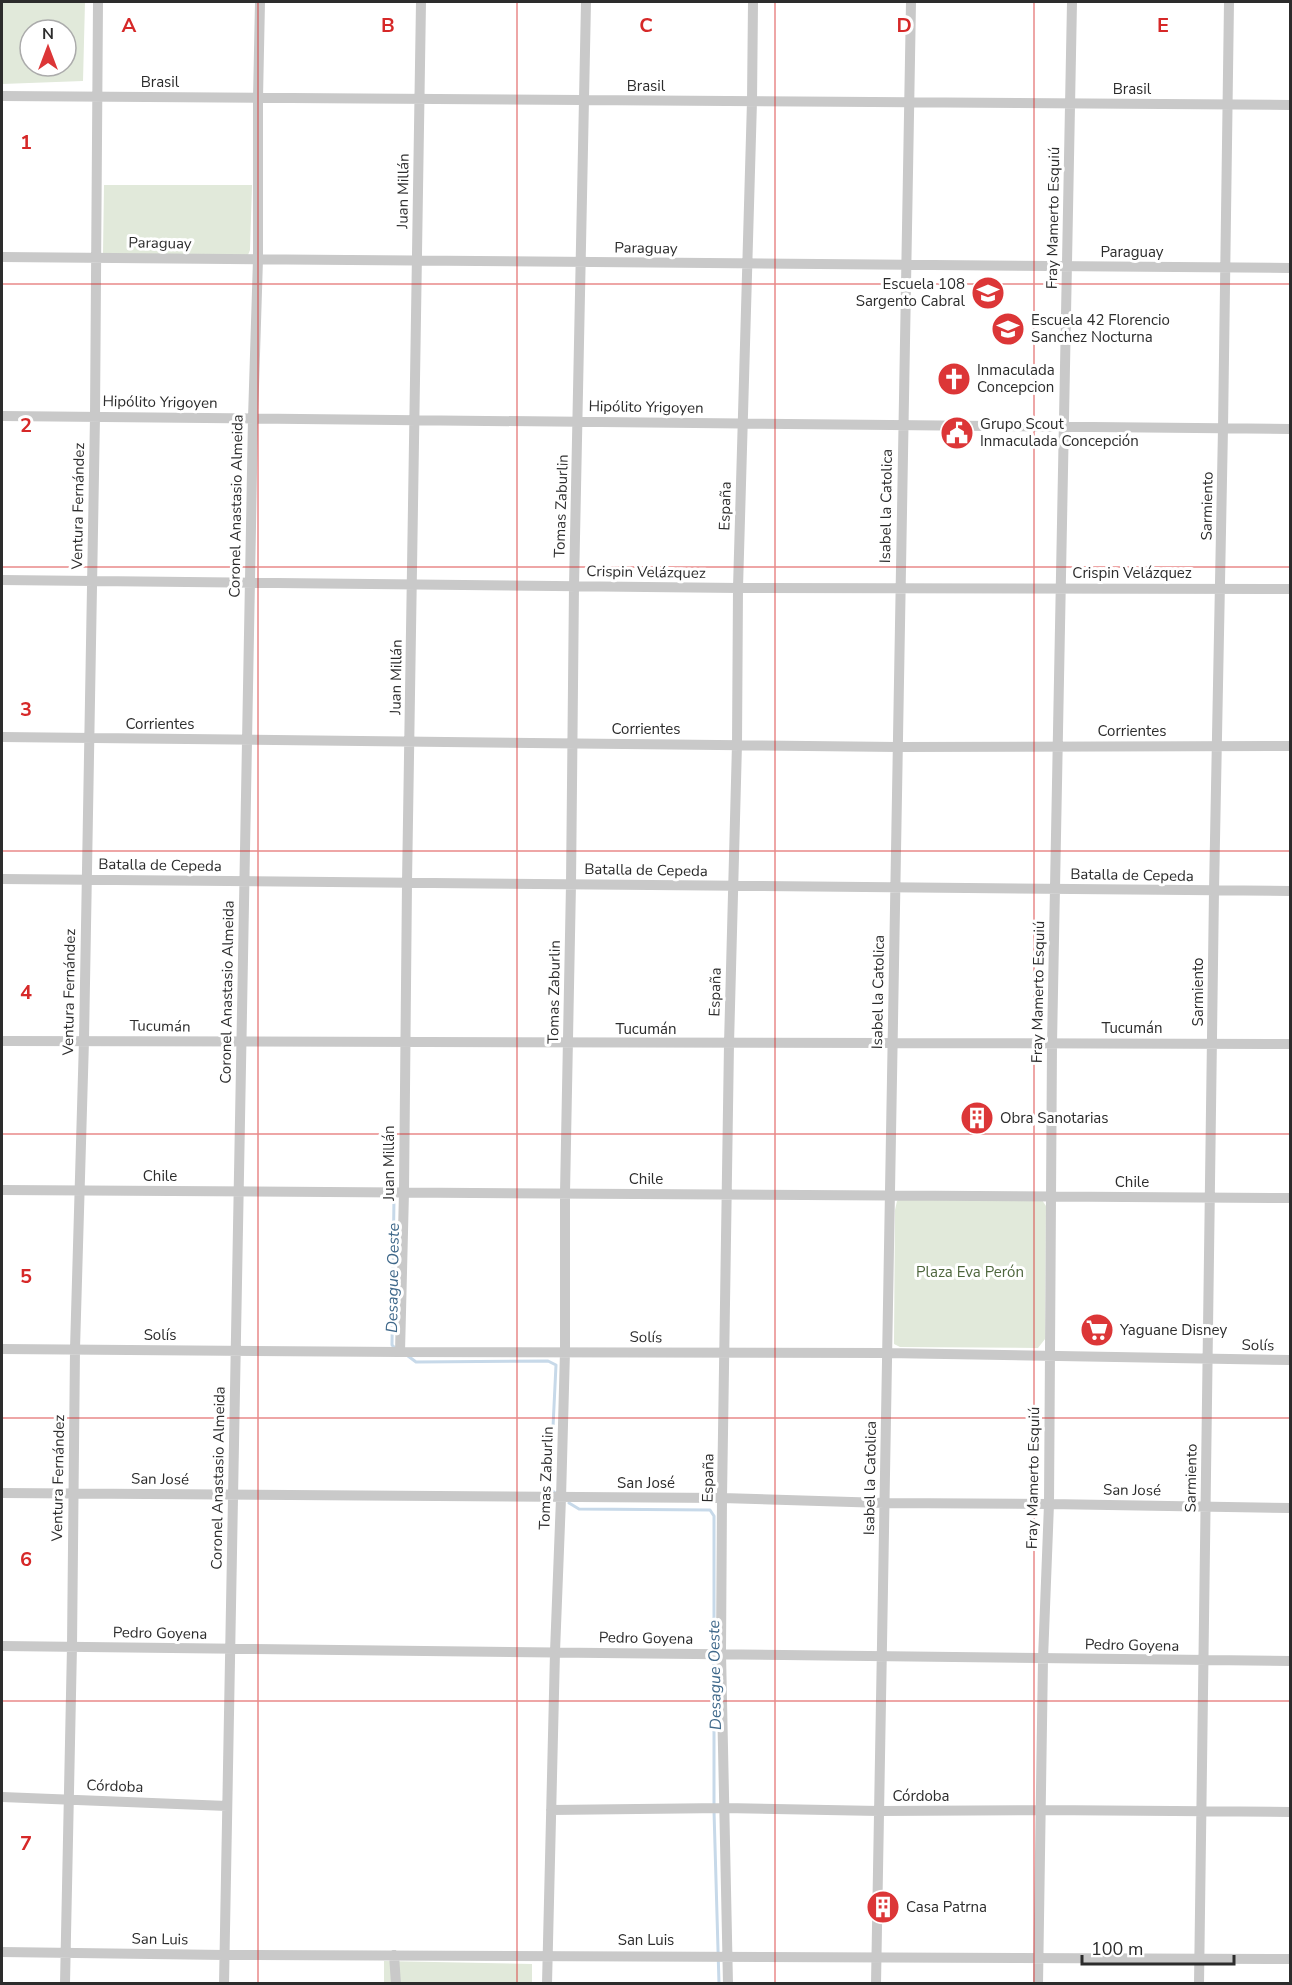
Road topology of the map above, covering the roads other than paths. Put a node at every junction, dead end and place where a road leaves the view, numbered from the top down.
1 (98, 2) edge
2 (260, 2) edge
3 (420, 2) edge
4 (586, 2) edge
5 (753, 2) edge
6 (911, 2) edge
7 (1072, 2) edge
8 (1229, 2) edge
9 (2, 96) edge
10 (96, 97) junction
11 (258, 98) junction
12 (420, 99) junction
13 (585, 100) junction
14 (752, 101) junction
15 (909, 102) junction
16 (1070, 104) junction
17 (1227, 105) junction
18 (1290, 105) edge
19 (2, 257) edge
20 (97, 258) junction
21 (258, 259) junction
22 (417, 260) junction
23 (581, 262) junction
24 (747, 263) junction
25 (906, 265) junction
26 (1067, 266) junction
27 (1225, 268) junction
28 (1290, 268) edge
29 (2, 416) edge
30 (95, 417) junction
31 (253, 418) junction
32 (414, 420) junction
33 (578, 422) junction
34 (742, 423) junction
35 (902, 425) junction
36 (1063, 426) junction
37 (1223, 428) junction
38 (1290, 429) edge
39 (2, 580) edge
40 (91, 581) junction
41 (250, 583) junction
42 (412, 585) junction
43 (574, 586) junction
44 (900, 587) junction
45 (738, 588) junction
46 (1060, 588) junction
47 (1220, 588) junction
48 (1290, 589) edge
49 (2, 737) edge
50 (89, 738) junction
51 (247, 739) junction
52 (410, 741) junction
53 (573, 744) junction
54 (737, 744) junction
55 (1057, 746) junction
56 (1217, 746) junction
57 (1290, 746) edge
58 (897, 747) junction
59 (2, 879) edge
60 (86, 880) junction
61 (244, 881) junction
62 (407, 883) junction
63 (571, 884) junction
64 (733, 886) junction
65 (895, 888) junction
66 (1054, 889) junction
67 (1214, 891) junction
68 (1290, 891) edge
69 (84, 1040) junction
70 (2, 1041) edge
71 (241, 1042) junction
72 (1213, 1042) junction
73 (405, 1043) junction
74 (568, 1043) junction
75 (729, 1044) junction
76 (892, 1044) junction
77 (1052, 1044) junction
78 (1290, 1044) edge
79 (2, 1190) edge
80 (80, 1190) junction
81 (238, 1191) junction
82 (404, 1192) junction
83 (565, 1193) junction
84 (726, 1194) junction
85 (890, 1195) junction
86 (1050, 1196) junction
87 (1210, 1197) junction
88 (1290, 1198) edge
89 (2, 1349) edge
90 (75, 1349) junction
91 (236, 1351) junction
92 (565, 1351) junction
93 (399, 1352) junction
94 (725, 1353) junction
95 (887, 1353) junction
96 (1050, 1355) junction
97 (1209, 1359) junction
98 (1290, 1360) edge
99 (2, 1493) edge
100 (73, 1493) junction
101 (233, 1496) junction
102 (561, 1498) junction
103 (722, 1498) junction
104 (884, 1503) junction
105 (1049, 1504) junction
106 (1205, 1507) junction
107 (1290, 1508) edge
108 (2, 1646) edge
109 (72, 1646) junction
110 (230, 1649) junction
111 (555, 1652) junction
112 (721, 1653) junction
113 (882, 1658) junction
114 (1043, 1659) junction
115 (1203, 1660) junction
116 (1290, 1661) edge
117 (2, 1797) edge
118 (70, 1800) junction
119 (227, 1806) junction
120 (724, 1808) junction
121 (552, 1810) junction
122 (1041, 1810) junction
123 (879, 1811) junction
124 (1200, 1811) junction
125 (1290, 1812) edge
126 (2, 1952) edge
127 (66, 1952) junction
128 (224, 1955) junction
129 (394, 1955) junction
130 (548, 1955) junction
131 (728, 1956) junction
132 (877, 1956) junction
133 (1038, 1959) junction
134 (1199, 1959) junction
135 (1290, 1959) edge
136 (65, 1983) edge
137 (224, 1983) edge
138 (396, 1983) edge
139 (547, 1983) edge
140 (728, 1983) edge
141 (876, 1983) edge
142 (1038, 1983) edge
143 (1199, 1983) edge

1 - 10 street, Ventura Fernández
2 - 11 street, Coronel Anastasio Almeida
3 - 12 street, Juan Millán
4 - 13 street, Tomas Zaburlin
5 - 14 street, España
6 - 15 street, Isabel la Catolica
7 - 16 street, Fray Mamerto Esquiú
8 - 17 street, Sarmiento
9 - 10 street, Brasil
10 - 11 street, Brasil
10 - 20 street, Ventura Fernández
11 - 12 street, Brasil
11 - 21 street, Coronel Anastasio Almeida
12 - 13 street, Brasil
12 - 22 street, Juan Millán
13 - 14 street, Brasil
13 - 23 street, Tomas Zaburlin
14 - 15 street, Brasil
14 - 24 street, España
15 - 16 street, Brasil
15 - 25 street, Isabel la Catolica
16 - 17 street, Brasil
16 - 26 street, Fray Mamerto Esquiú
17 - 18 street, Brasil
17 - 27 street, Sarmiento
19 - 20 street, Paraguay
20 - 21 street, Paraguay
20 - 30 street, Ventura Fernández
21 - 22 street, Paraguay
21 - 31 street, Coronel Anastasio Almeida
22 - 23 street, Paraguay
22 - 32 street, Juan Millán
23 - 24 street, Paraguay
23 - 33 street, Tomas Zaburlin
24 - 25 street, Paraguay
24 - 34 street, España
25 - 26 street, Paraguay
25 - 35 street, Isabel la Catolica
26 - 27 street, Paraguay
26 - 36 street, Fray Mamerto Esquiú
27 - 28 street, Paraguay
27 - 37 street, Sarmiento
29 - 30 street, Hipólito Yrigoyen
30 - 31 street, Hipólito Yrigoyen
30 - 40 street, Ventura Fernández
31 - 32 street, Hipólito Yrigoyen
31 - 41 street, Coronel Anastasio Almeida
32 - 33 street, Hipólito Yrigoyen
32 - 42 street, Juan Millán
33 - 34 street, Hipólito Yrigoyen
33 - 43 street, Tomas Zaburlin
34 - 35 street, Hipólito Yrigoyen
34 - 45 street, España
35 - 36 street, Hipólito Yrigoyen
35 - 44 street, Isabel la Catolica
36 - 37 street, Hipólito Yrigoyen
36 - 46 street, Fray Mamerto Esquiú
37 - 38 street, Hipólito Yrigoyen
37 - 47 street, Sarmiento
39 - 40 street, Crispin Velázquez
40 - 41 street, Crispin Velázquez
40 - 50 street, Ventura Fernández
41 - 42 street, Crispin Velázquez
41 - 51 street, Coronel Anastasio Almeida
42 - 43 street, Crispin Velázquez
42 - 52 street, Juan Millán
43 - 45 street, Crispin Velázquez
43 - 53 street, Tomas Zaburlin
44 - 45 street, Crispin Velázquez
44 - 46 street, Crispin Velázquez
44 - 58 street, Isabel la Catolica
45 - 54 street, España
46 - 47 street, Crispin Velázquez
46 - 55 street, Fray Mamerto Esquiú
47 - 48 street, Crispin Velázquez
47 - 56 street, Sarmiento
49 - 50 street, Corrientes
50 - 51 street, Corrientes
50 - 60 street, Ventura Fernández
51 - 52 street, Corrientes
51 - 61 street, Coronel Anastasio Almeida
52 - 53 street, Corrientes
52 - 62 street, Juan Millán
53 - 54 street, Corrientes
53 - 63 street, Tomas Zaburlin
54 - 58 street, Corrientes
54 - 64 street, España
55 - 56 street, Corrientes
55 - 58 street, Corrientes
55 - 66 street, Fray Mamerto Esquiú
56 - 57 street, Corrientes
56 - 67 street, Sarmiento
58 - 65 street, Isabel la Catolica
59 - 60 street, Batalla de Cepeda
60 - 61 street, Batalla de Cepeda
60 - 69 street, Ventura Fernández
61 - 62 street, Batalla de Cepeda
61 - 71 street, Coronel Anastasio Almeida
62 - 63 street, Batalla de Cepeda
62 - 73 street, Juan Millán
63 - 64 street, Batalla de Cepeda
63 - 74 street, Tomas Zaburlin
64 - 65 street, Batalla de Cepeda
64 - 75 street, España
65 - 66 street, Batalla de Cepeda
65 - 76 street, Isabel la Catolica
66 - 67 street, Batalla de Cepeda
66 - 77 street, Fray Mamerto Esquiú
67 - 68 street, Batalla de Cepeda
67 - 72 street, Sarmiento
69 - 70 street, Tucumán
69 - 71 street, Tucumán
69 - 80 street, Ventura Fernández
71 - 73 street, Tucumán
71 - 81 street, Coronel Anastasio Almeida
72 - 77 street, Tucumán
72 - 78 street, Tucumán
72 - 87 street, Sarmiento
73 - 74 street, Tucumán
73 - 82 street, Juan Millán
74 - 75 street, Tucumán
74 - 83 street, Tomas Zaburlin
75 - 76 street, Tucumán
75 - 84 street, España
76 - 77 street, Tucumán
76 - 85 street, Isabel la Catolica
77 - 86 street, Fray Mamerto Esquiú
79 - 80 street, Chile
80 - 81 street, Chile
80 - 90 street, Ventura Fernández
81 - 82 street, Chile
81 - 91 street, Coronel Anastasio Almeida
82 - 83 street, Chile
82 - 93 street, Juan Millán
83 - 84 street, Chile
83 - 92 street, Tomas Zaburlin
84 - 85 street, Chile
84 - 94 street, España
85 - 86 street, Chile
85 - 95 street, Isabel la Catolica
86 - 87 street, Chile
86 - 96 street, Fray Mamerto Esquiú
87 - 88 street, Chile
87 - 97 street, Sarmiento
89 - 90 street, Solís
90 - 91 street, Solís
90 - 100 street, Ventura Fernández
91 - 93 street, Solís
91 - 101 street, Coronel Anastasio Almeida
92 - 93 street, Solís
92 - 94 street, Solís
92 - 102 street, Tomas Zaburlin
94 - 95 street, Solís
94 - 103 street, España
95 - 96 street, Solís
95 - 104 street, Isabel la Catolica
96 - 97 street, Solís
96 - 105 street, Fray Mamerto Esquiú
97 - 98 street, Solís
97 - 106 street, Sarmiento
99 - 100 street, San José
100 - 101 street, San José
100 - 109 street, Ventura Fernández
101 - 102 street, San José
101 - 110 street, Coronel Anastasio Almeida
102 - 103 street, San José
102 - 111 street, Tomas Zaburlin
103 - 104 street, San José
103 - 112 street, España
104 - 105 street, San José
104 - 113 street, Isabel la Catolica
105 - 106 street, San José
105 - 114 street, Fray Mamerto Esquiú
106 - 107 street, San José
106 - 115 street, Sarmiento
108 - 109 street, Pedro Goyena
109 - 110 street, Pedro Goyena
109 - 118 street, Ventura Fernández
110 - 111 street, Pedro Goyena
110 - 119 street, Coronel Anastasio Almeida
111 - 112 street, Pedro Goyena
111 - 121 street, Tomas Zaburlin
112 - 113 street, Pedro Goyena
112 - 120 street, España
113 - 114 street, Pedro Goyena
113 - 123 street, Isabel la Catolica
114 - 115 street, Pedro Goyena
114 - 122 street, Fray Mamerto Esquiú
115 - 116 street, Pedro Goyena
115 - 124 street, Sarmiento
117 - 118 street, Córdoba
118 - 119 street, Córdoba
118 - 127 street, Ventura Fernández
119 - 128 street, Coronel Anastasio Almeida
120 - 121 street, Córdoba
120 - 123 street, Córdoba
120 - 131 street, España
121 - 130 street, Tomas Zaburlin
122 - 123 street, Córdoba
122 - 124 street, Córdoba
122 - 133 street, Fray Mamerto Esquiú
123 - 132 street, Isabel la Catolica
124 - 125 street, Córdoba
124 - 134 street, Sarmiento
126 - 127 street, San Luis
127 - 128 street, San Luis
127 - 136 street, Ventura Fernández
128 - 129 street, San Luis
128 - 137 street, Coronel Anastasio Almeida
129 - 130 street, San Luis
129 - 138 street
130 - 131 street, San Luis
130 - 139 street, Tomas Zaburlin
131 - 132 street, San Luis
131 - 140 street, España
132 - 133 street, San Luis
132 - 141 street, Isabel la Catolica
133 - 134 street, San Luis
133 - 142 street, Fray Mamerto Esquiú
134 - 135 street, San Luis
134 - 143 street, Sarmiento

